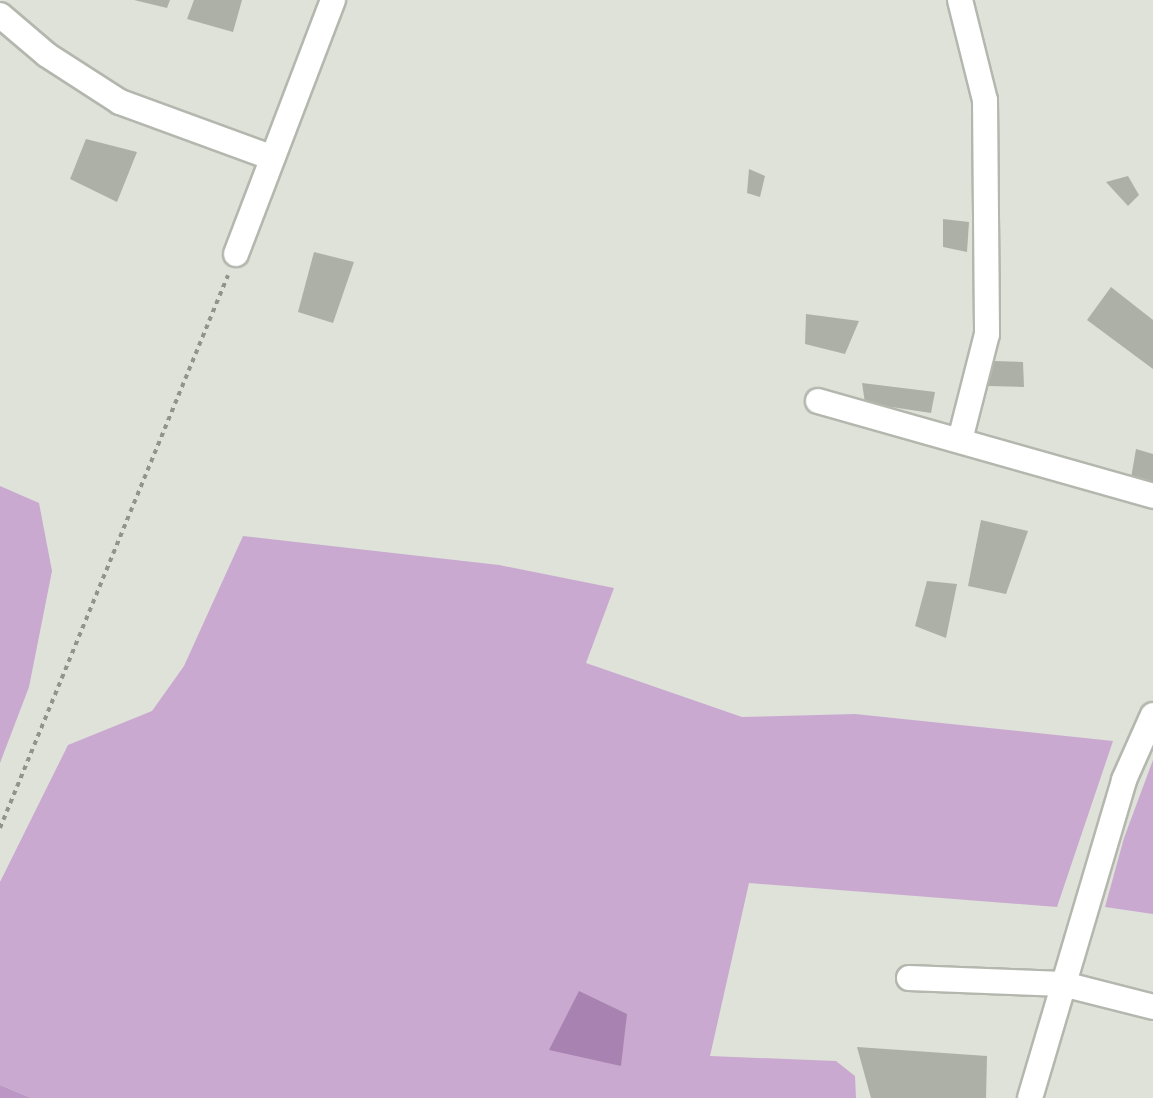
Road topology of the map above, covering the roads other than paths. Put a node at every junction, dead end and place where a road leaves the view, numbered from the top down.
1 (333, 0) edge
2 (960, 0) edge
3 (0, 15) edge
4 (270, 157) junction
5 (236, 254) road end
6 (818, 401) dead end
7 (960, 440) junction
8 (1153, 496) edge
9 (1153, 715) edge
10 (909, 978) dead end
11 (1063, 984) junction
12 (1153, 1007) edge
13 (1029, 1098) edge

1 - 4 street
2 - 7 street
3 - 4 street
4 - 5 street
6 - 7 street
7 - 8 street
9 - 11 street
10 - 11 street
11 - 12 street
11 - 13 street

